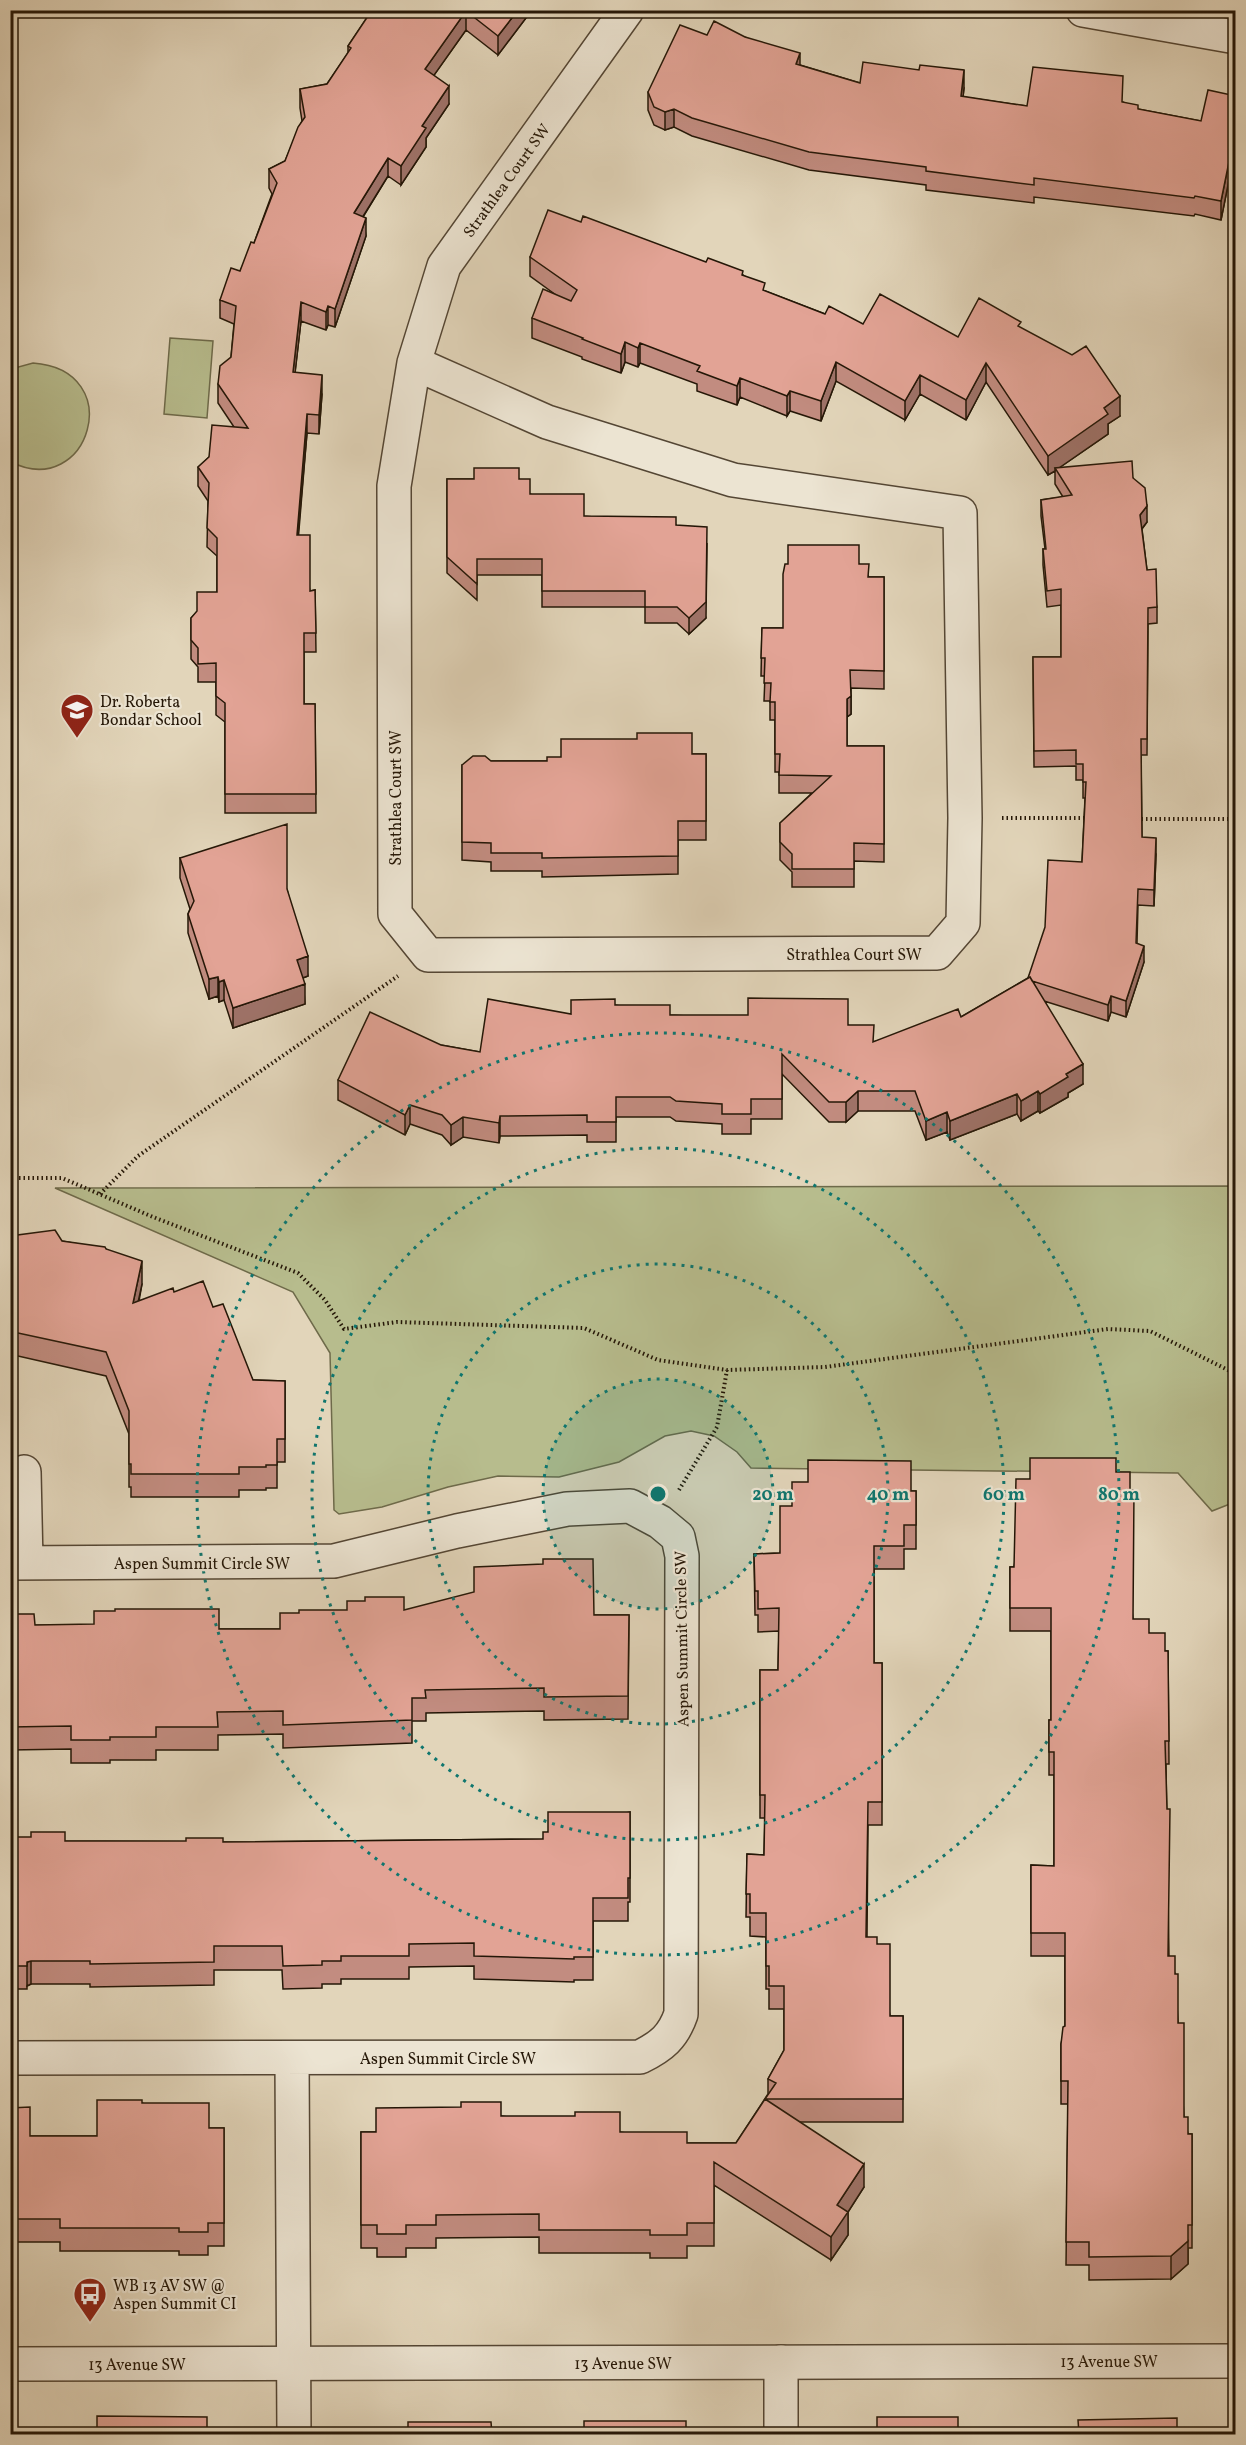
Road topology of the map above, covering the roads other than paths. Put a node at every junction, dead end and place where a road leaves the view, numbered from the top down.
1 (627, 10) edge
2 (1083, 10) edge
3 (1236, 37) edge
4 (414, 363) junction
5 (24, 1472) dead end
6 (18, 1563) edge
7 (10, 2058) edge
8 (292, 2059) junction
9 (1236, 2361) edge
10 (781, 2362) junction
11 (10, 2364) edge
12 (294, 2364) junction
13 (294, 2434) edge
14 (781, 2434) edge

1 - 4 street, Strathlea Court SW
2 - 3 street
4 - 4 street, Strathlea Court SW
5 - 6 street
6 - 8 street, Aspen Summit Circle SW
7 - 8 street, Aspen Summit Circle SW
8 - 12 street
9 - 10 street, 13 Avenue SW
10 - 12 street, 13 Avenue SW
10 - 14 street
11 - 12 street, 13 Avenue SW
12 - 13 street

